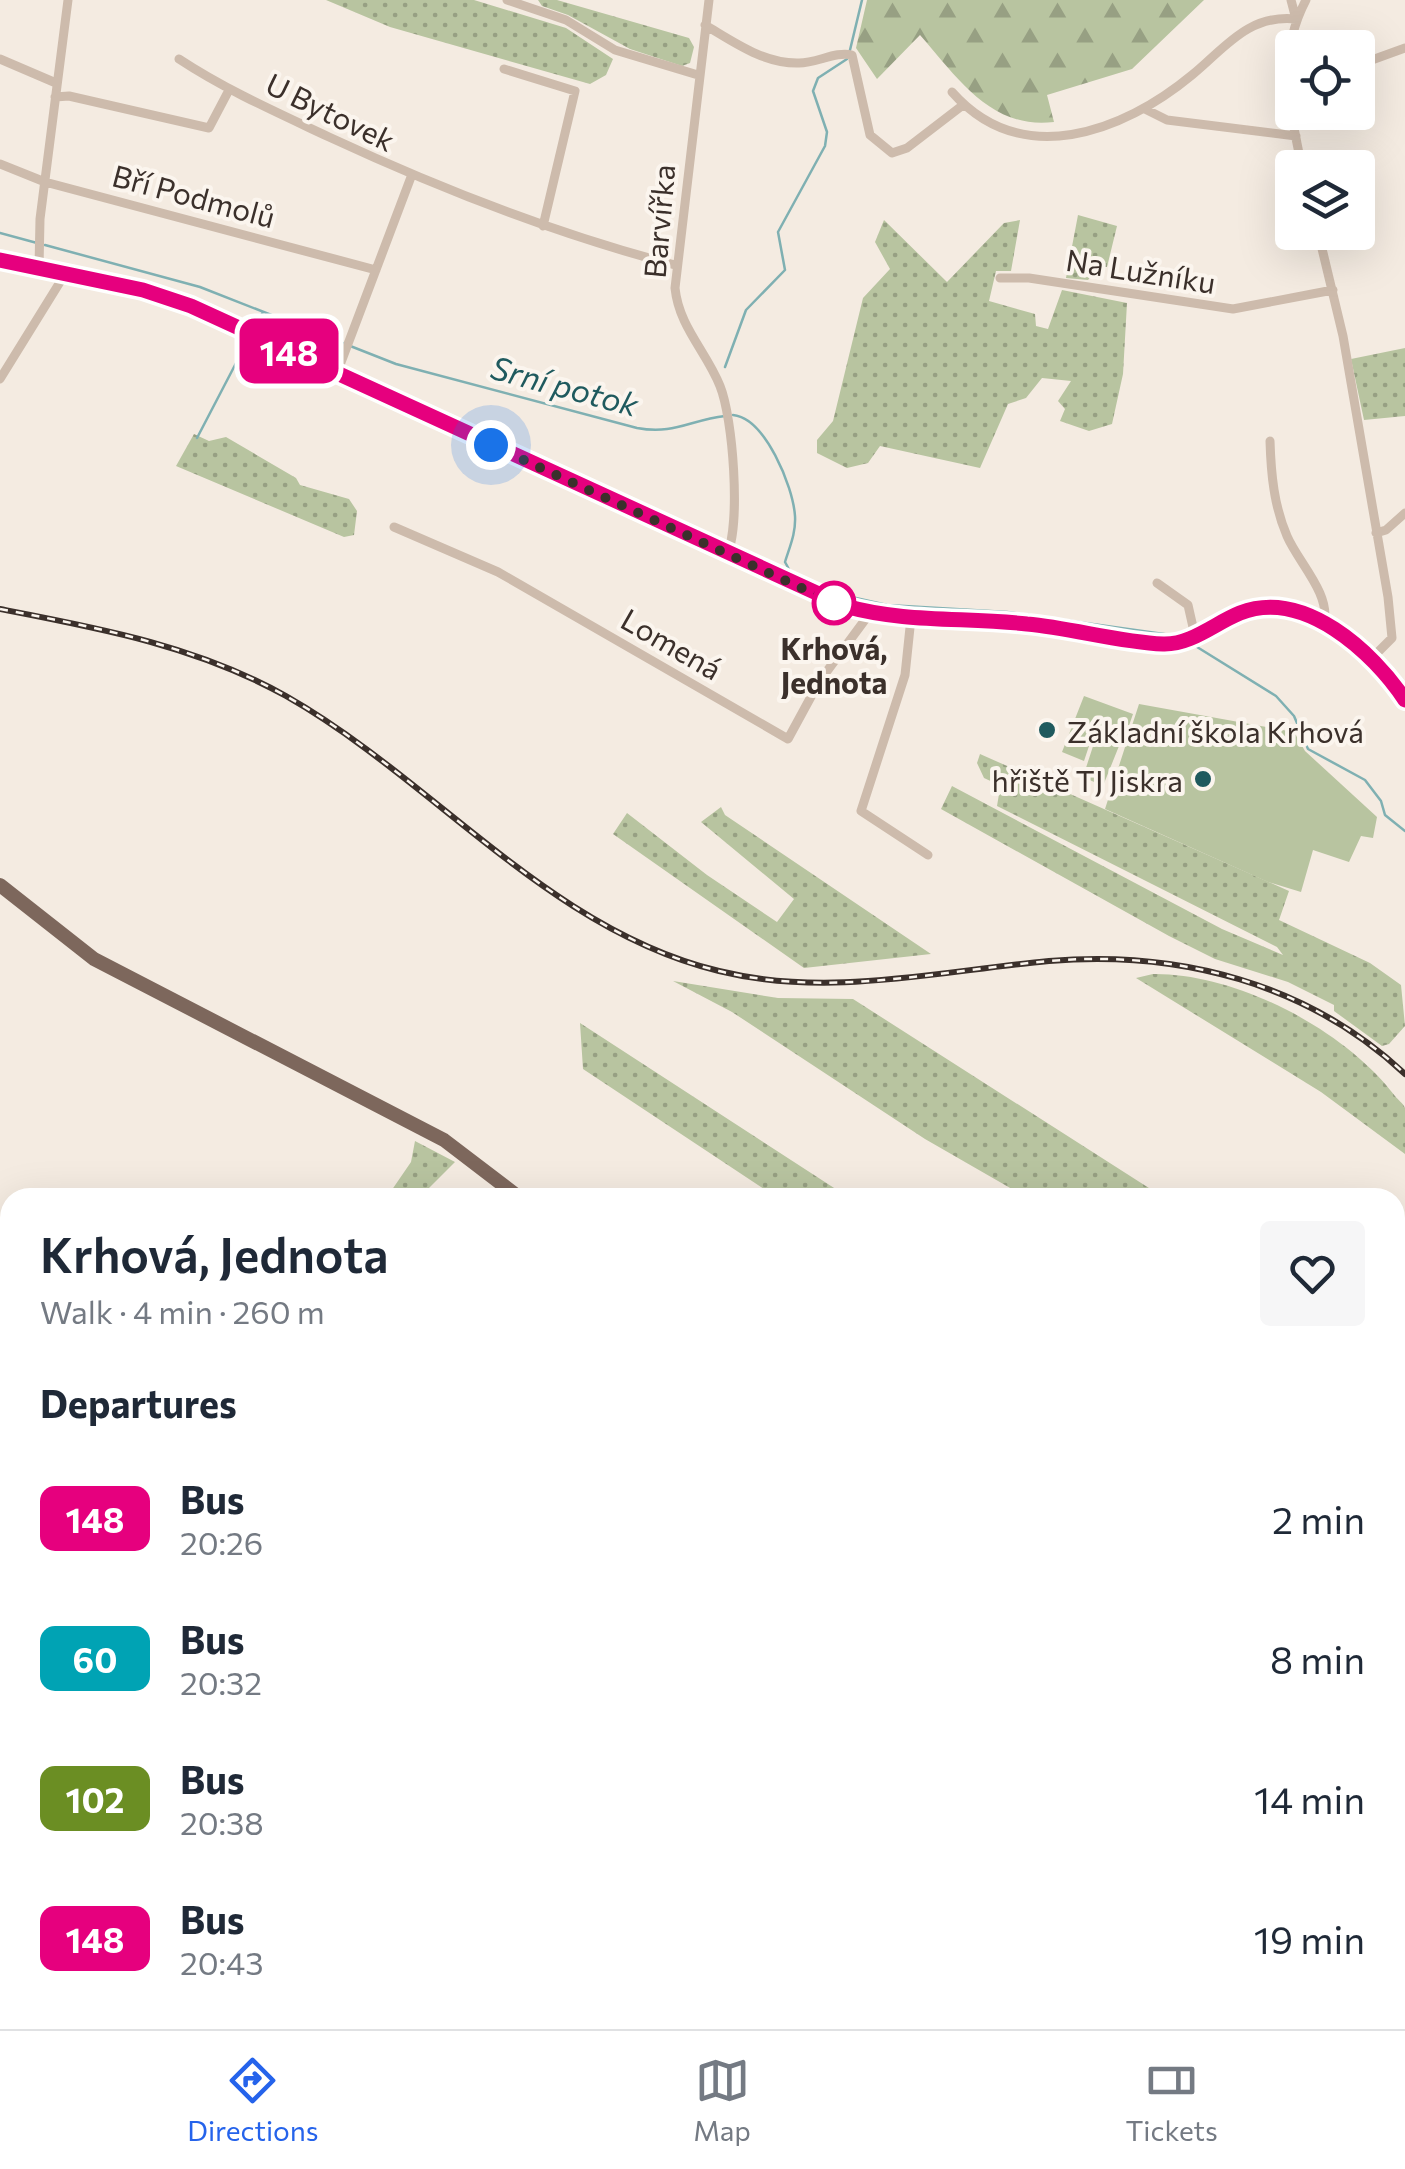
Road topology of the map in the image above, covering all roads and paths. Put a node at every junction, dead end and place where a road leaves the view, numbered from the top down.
1 (68, 0) edge
2 (508, 0) edge
3 (709, 0) edge
4 (1291, 0) edge
5 (1306, 0) edge
6 (532, 4) edge
7 (1296, 19) junction
8 (705, 25) junction
9 (1293, 30) edge
10 (1405, 48) edge
11 (0, 59) edge
12 (179, 59) dead end
13 (1375, 59) edge
14 (504, 69) dead end
15 (698, 75) junction
16 (56, 83) junction
17 (229, 90) junction
18 (952, 92) dead end
19 (55, 97) junction
20 (963, 105) junction
21 (1145, 110) junction
22 (1295, 130) edge
23 (1296, 136) junction
24 (1299, 150) edge
25 (0, 164) edge
26 (411, 177) junction
27 (45, 182) junction
28 (543, 226) junction
29 (1323, 250) edge
30 (0, 260) edge
31 (675, 265) junction
32 (39, 268) junction
33 (376, 270) junction
34 (64, 274) junction
35 (1000, 278) dead end
36 (1333, 290) junction
37 (337, 373) junction
38 (0, 379) edge
39 (1270, 442) dead end
40 (1405, 513) edge
41 (394, 527) dead end
42 (1376, 533) junction
43 (727, 555) junction
44 (1157, 583) dead end
45 (870, 613) junction
46 (910, 618) junction
47 (1324, 623) junction
48 (1193, 637) junction
49 (1371, 659) junction
50 (1405, 700) edge
51 (928, 854) dead end
52 (0, 885) edge
53 (508, 1188) edge

1 - 16 street
2 - 6 street
3 - 8 street, Barvířka
4 - 7 street
5 - 7 street
6 - 15 street
7 - 9 street
7 - 21 street
8 - 15 street, Barvířka
8 - 20 street
10 - 13 street
11 - 16 street
12 - 17 street, U Bytovek
14 - 28 street
15 - 31 street, Barvířka
16 - 19 street
17 - 19 street, U Bytovek
17 - 26 street, U Bytovek
18 - 20 street
19 - 27 street
20 - 21 street
21 - 23 street
22 - 23 street
23 - 24 street
25 - 27 street, Bří Podmolů
26 - 28 street, U Bytovek
26 - 33 street
27 - 32 street
27 - 33 street, Bří Podmolů
28 - 31 street, U Bytovek
29 - 36 street
30 - 32 street
31 - 43 street, Barvířka
32 - 34 street
33 - 37 street
34 - 37 street
34 - 38 street
35 - 36 street, Na Lužníku
36 - 42 street
37 - 43 street
39 - 47 street
40 - 42 street
41 - 45 street, Lomená
42 - 49 street
43 - 45 street
44 - 48 street
45 - 46 street
46 - 48 street
46 - 51 street
47 - 48 street
47 - 49 street
49 - 50 street
52 - 53 main road

